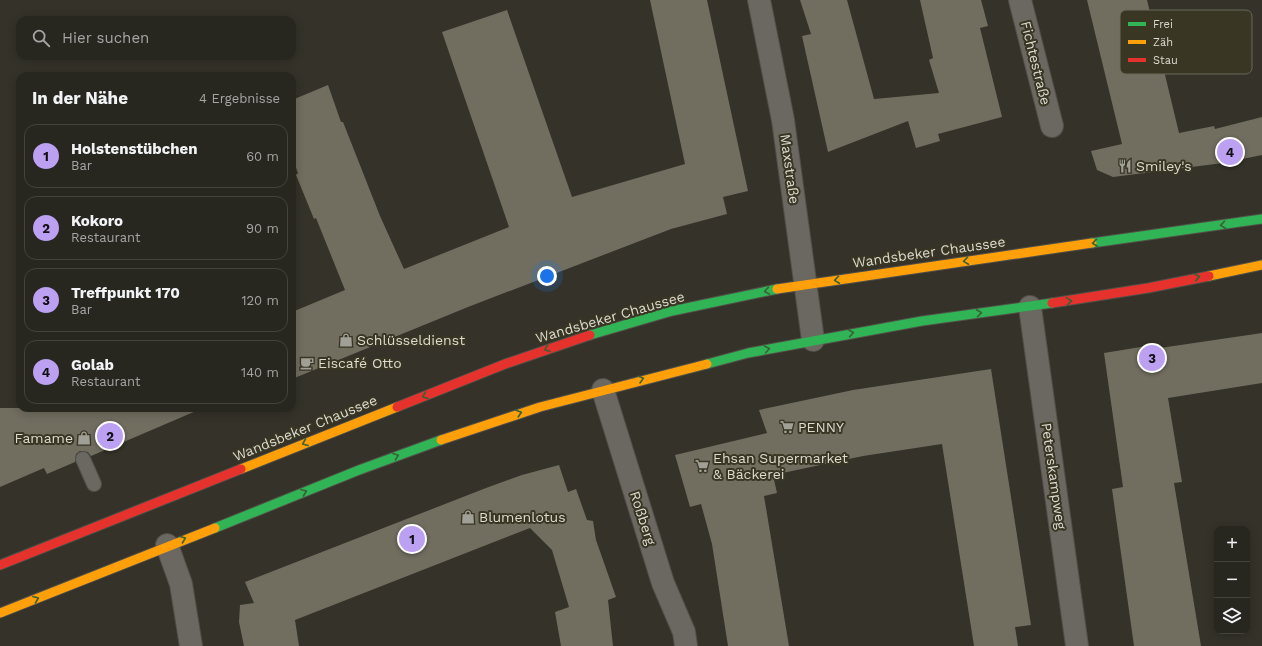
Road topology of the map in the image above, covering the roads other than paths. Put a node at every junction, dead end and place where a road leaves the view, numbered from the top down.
1 (759, 0) edge
2 (1020, 0) edge
3 (1052, 126) dead end
4 (1262, 219) edge
5 (1262, 265) edge
6 (806, 284) junction
7 (1030, 307) junction
8 (813, 340) junction
9 (603, 390) junction
10 (82, 459) dead end
11 (94, 484) dead end
12 (167, 545) junction
13 (0, 565) edge
14 (0, 613) edge
15 (191, 646) edge
16 (686, 646) edge
17 (1077, 646) edge

1 - 6 street, Maxstraße
2 - 3 street, Fichtestraße
4 -> 6 main road, Wandsbeker Chaussee
7 -> 5 main road
6 - 8 street, Maxstraße
6 -> 13 main road, Wandsbeker Chaussee
8 -> 7 main road
7 - 17 street, Peterskampweg
9 -> 8 main road
12 -> 9 main road
9 - 16 street, Roßberg
10 - 11 lane
14 -> 12 main road
12 - 15 street

